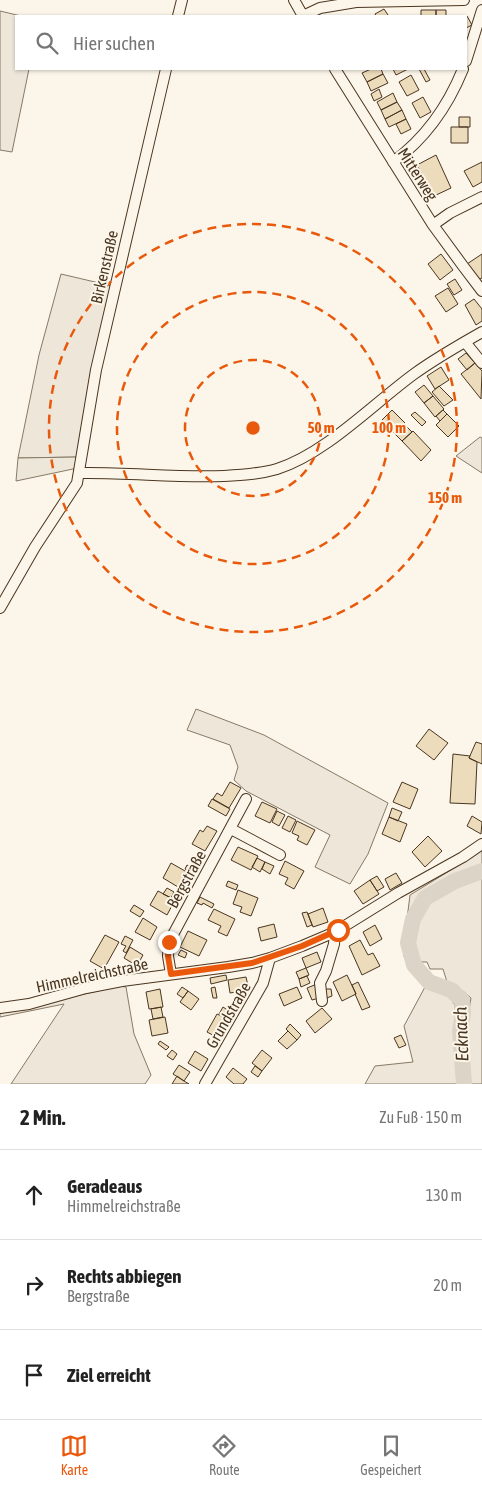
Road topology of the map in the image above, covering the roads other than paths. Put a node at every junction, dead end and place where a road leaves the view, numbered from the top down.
1 (182, 0) edge
2 (294, 0) edge
3 (464, 0) edge
4 (482, 10) edge
5 (178, 15) edge
6 (302, 15) edge
7 (305, 15) edge
8 (467, 59) edge
9 (166, 70) edge
10 (336, 70) edge
11 (463, 70) edge
12 (393, 162) junction
13 (482, 197) edge
14 (433, 225) junction
15 (482, 290) edge
16 (482, 332) edge
17 (465, 342) junction
18 (482, 362) edge
19 (79, 473) junction
20 (0, 608) edge
21 (246, 799) dead end
22 (231, 829) junction
23 (482, 844) edge
24 (280, 855) dead end
25 (335, 932) junction
26 (270, 958) junction
27 (171, 974) junction
28 (322, 1001) dead end
29 (0, 1008) edge
30 (205, 1084) edge

1 - 5 street
2 - 6 street
3 - 7 street
4 - 8 street
9 - 19 street, Birkenstraße
10 - 12 street, Mitterweg
11 - 12 street
12 - 14 street, Mitterweg
13 - 14 street
14 - 15 street, Mitterweg
16 - 17 street
17 - 18 street
17 - 19 street
19 - 20 street, Birkenstraße
21 - 22 street, Bergstraße
22 - 24 street
22 - 27 street, Bergstraße
23 - 25 street, Himmelreichstraße
25 - 26 street, Himmelreichstraße
25 - 28 street
26 - 27 street, Himmelreichstraße
26 - 30 street, Grundstraße
27 - 29 street, Himmelreichstraße

